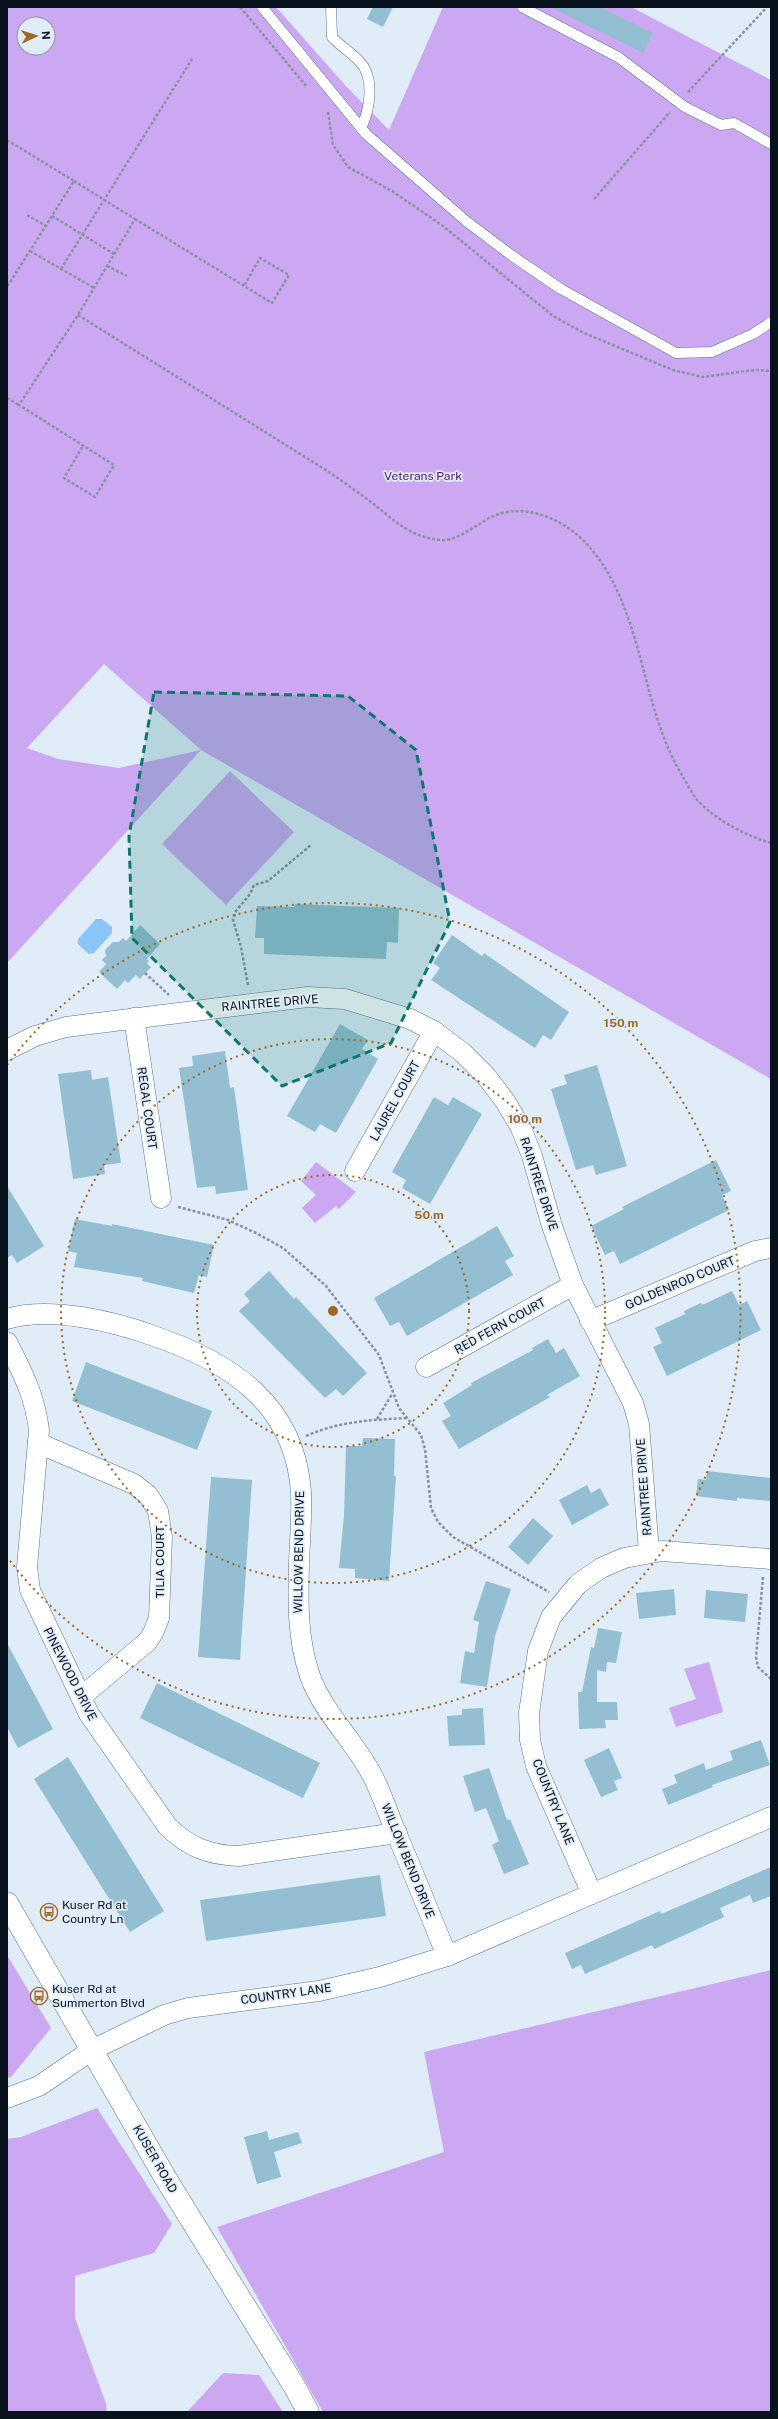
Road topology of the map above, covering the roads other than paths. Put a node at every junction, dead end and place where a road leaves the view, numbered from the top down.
1 (262, 7) edge
2 (331, 7) edge
3 (522, 7) edge
4 (362, 128) junction
5 (771, 144) edge
6 (771, 322) edge
7 (134, 1018) junction
8 (434, 1031) junction
9 (7, 1050) edge
10 (355, 1171) dead end
11 (161, 1198) road end
12 (771, 1248) edge
13 (573, 1285) junction
14 (7, 1319) edge
15 (590, 1321) junction
16 (7, 1342) edge
17 (426, 1367) dead end
18 (38, 1443) junction
19 (649, 1552) junction
20 (768, 1559) edge
21 (80, 1697) junction
22 (771, 1817) edge
23 (397, 1833) junction
24 (592, 1894) junction
25 (7, 1903) edge
26 (447, 1956) junction
27 (92, 2050) junction
28 (7, 2098) edge
29 (308, 2412) edge

1 - 4 lane
2 - 4 lane
3 - 5 lane
4 - 6 lane
7 - 8 street, RAINTREE DRIVE
7 - 9 street, RAINTREE DRIVE
7 - 11 street, REGAL COURT
8 - 10 street, LAUREL COURT
8 - 13 street, RAINTREE DRIVE
12 - 15 street, GOLDENROD COURT
13 - 15 street, RAINTREE DRIVE
13 - 17 street, RED FERN COURT
14 - 23 street, WILLOW BEND DRIVE
15 - 19 street, RAINTREE DRIVE
16 - 18 street, PINEWOOD DRIVE
18 - 21 street, PINEWOOD DRIVE
18 - 21 street, TILIA COURT
19 - 20 street, COUNTRY LANE
19 - 24 street, COUNTRY LANE
21 - 23 street, PINEWOOD DRIVE
22 - 24 street, COUNTRY LANE
23 - 26 street, WILLOW BEND DRIVE
24 - 26 street, COUNTRY LANE
25 - 27 street, KUSER ROAD
26 - 27 street, COUNTRY LANE
27 - 28 street, COUNTRY LANE
27 - 29 street, KUSER ROAD

